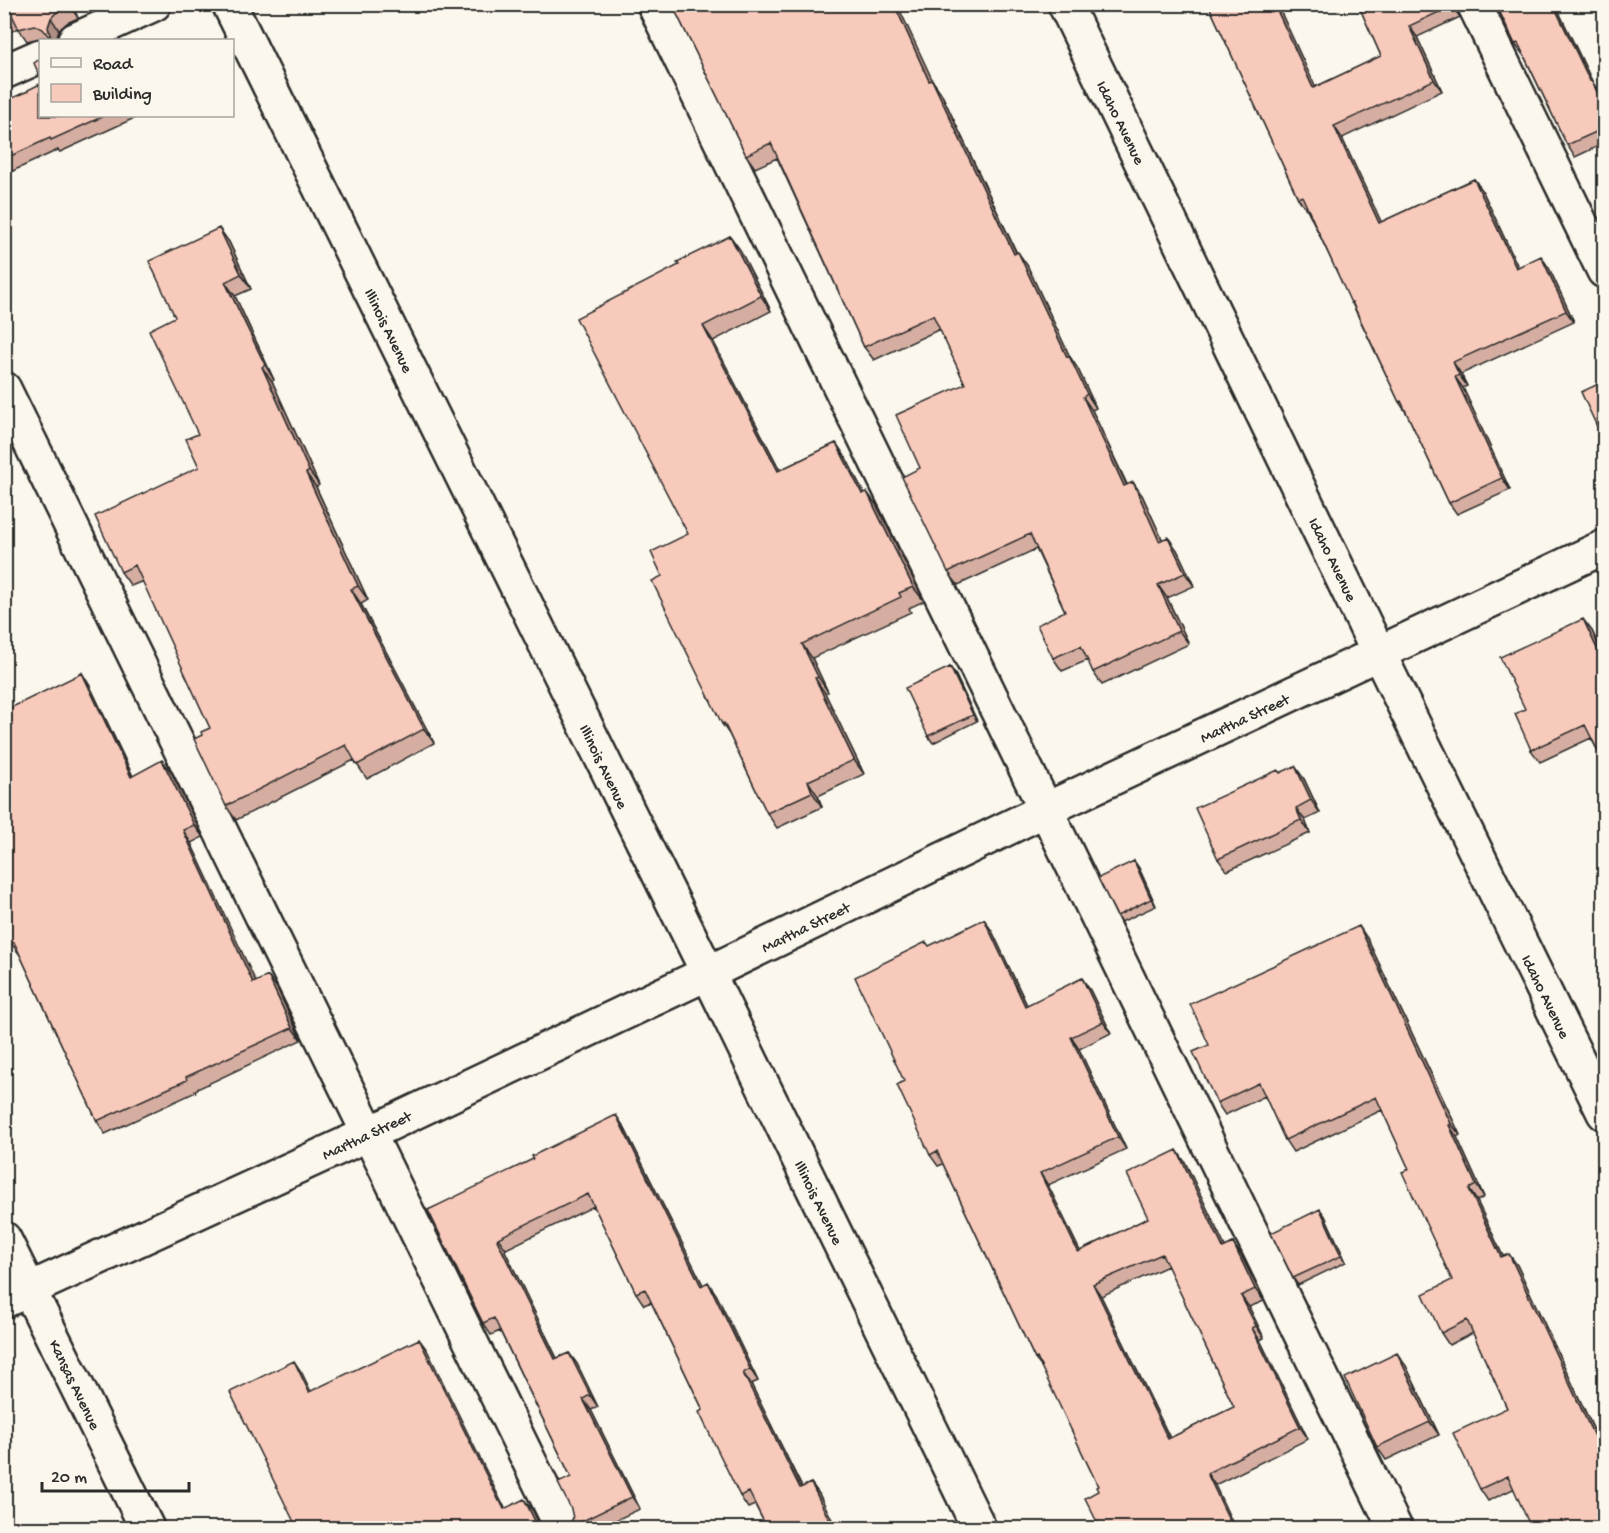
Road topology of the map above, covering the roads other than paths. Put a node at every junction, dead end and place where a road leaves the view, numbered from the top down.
1 (154, 4) edge
2 (229, 4) edge
3 (654, 4) edge
4 (1065, 4) edge
5 (1474, 4) edge
6 (77, 39) edge
7 (39, 56) edge
8 (4, 72) edge
9 (1605, 271) edge
10 (4, 389) edge
11 (1605, 548) edge
12 (1379, 654) junction
13 (1045, 810) junction
14 (708, 973) junction
15 (1605, 1113) edge
16 (368, 1134) junction
17 (4, 1239) edge
18 (17, 1295) edge
19 (147, 1528) edge
20 (562, 1528) edge
21 (979, 1528) edge
22 (1395, 1528) edge

1 - 6 street
2 - 14 street, Illinois Avenue
3 - 13 street
4 - 12 street, Idaho Avenue
5 - 9 street
7 - 8 street
10 - 16 street
11 - 12 street, Martha Street
12 - 13 street, Martha Street
12 - 15 street, Idaho Avenue
13 - 14 street, Martha Street
13 - 22 street
14 - 16 street, Martha Street
14 - 21 street, Illinois Avenue
16 - 18 street, Martha Street
16 - 20 street
17 - 18 street, Kansas Avenue
18 - 19 street, Kansas Avenue

